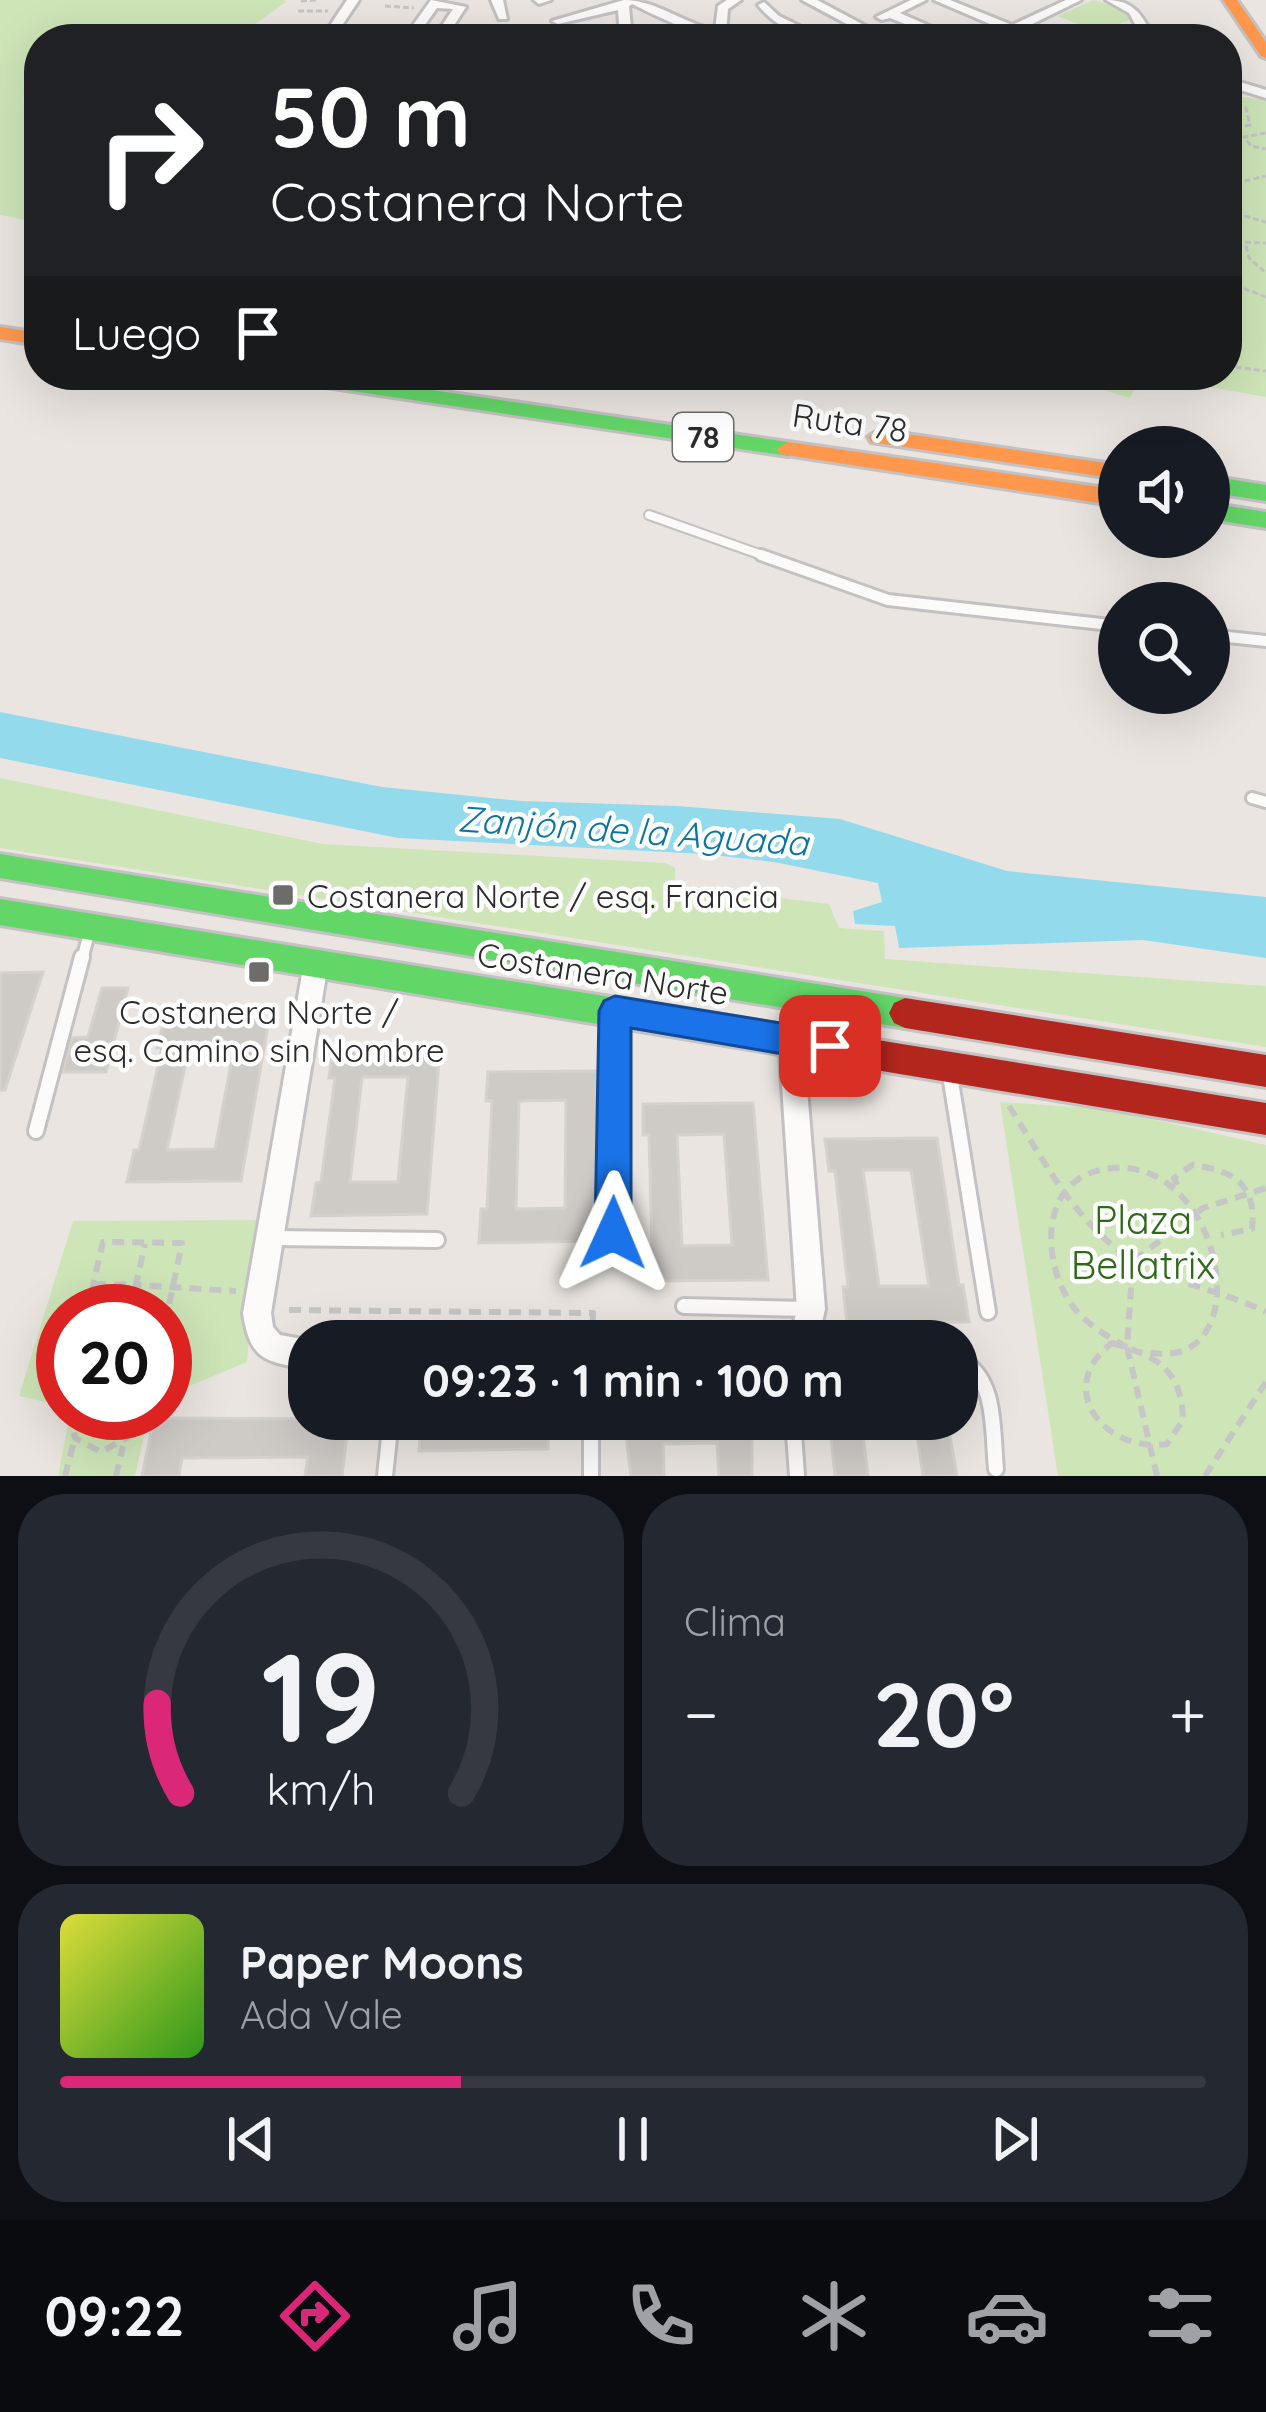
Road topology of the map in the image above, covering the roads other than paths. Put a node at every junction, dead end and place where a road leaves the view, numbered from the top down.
1 (497, 0) edge
2 (735, 0) edge
3 (808, 0) edge
4 (920, 0) edge
5 (940, 0) edge
6 (1075, 0) edge
7 (1112, 0) edge
8 (1230, 0) edge
9 (1253, 0) edge
10 (436, 2) edge
11 (629, 2) edge
12 (670, 2) edge
13 (764, 5) dead end
14 (647, 8) junction
15 (891, 14) junction
16 (503, 17) dead end
17 (1266, 20) edge
18 (558, 21) dead end
19 (449, 24) edge
20 (674, 24) edge
21 (721, 24) edge
22 (786, 24) edge
23 (854, 24) edge
24 (867, 24) edge
25 (915, 24) edge
26 (1000, 24) edge
27 (1024, 24) edge
28 (1141, 24) edge
29 (1266, 53) edge
30 (388, 390) edge
31 (547, 390) edge
32 (1098, 469) edge
33 (1230, 487) edge
34 (1266, 493) edge
35 (1098, 495) edge
36 (1230, 514) edge
37 (650, 515) dead end
38 (1266, 520) edge
39 (1098, 623) edge
40 (1230, 637) edge
41 (1266, 640) edge
42 (1252, 798) dead end
43 (1266, 802) edge
44 (0, 866) edge
45 (0, 911) edge
46 (91, 926) junction
47 (316, 963) junction
48 (615, 1011) junction
49 (791, 1040) junction
50 (949, 1066) junction
51 (1266, 1071) edge
52 (1266, 1119) edge
53 (36, 1131) dead end
54 (613, 1233) dead end
55 (270, 1238) junction
56 (437, 1240) dead end
57 (684, 1306) dead end
58 (811, 1309) junction
59 (988, 1312) dead end
60 (809, 1320) edge
61 (288, 1352) edge
62 (978, 1371) edge
63 (389, 1440) edge
64 (591, 1440) edge
65 (794, 1440) edge
66 (996, 1469) dead end
67 (385, 1476) edge
68 (591, 1476) edge
69 (797, 1476) edge

1 - 16 street
2 - 21 street
3 - 23 street
4 - 15 street
5 - 26 street
6 - 27 street
7 - 28 street
8 - 29 main road
9 - 17 main road
10 - 19 street
11 - 14 street
11 - 18 street
12 - 14 street
13 - 22 street
14 - 20 street
15 - 24 street
15 - 25 street
30 - 35 main road, Ruta 78 / 78
31 - 32 main road, Ruta 78 / 78
33 - 34 main road
36 - 38 main road
37 - 39 lane
40 - 41 lane
42 - 43 lane
44 - 51 main road, Costanera Norte
45 - 46 main road, Costanera Norte
46 - 47 main road, Costanera Norte
46 - 53 lane
47 - 48 main road, Costanera Norte
47 - 55 street
48 - 49 main road, Costanera Norte
48 - 54 lane
49 - 50 main road, Costanera Norte
49 - 58 street
50 - 52 main road, Costanera Norte
50 - 59 lane
55 - 56 lane
55 - 61 street
57 - 58 lane
58 - 60 street
62 - 66 lane
63 - 67 lane
64 - 68 lane
65 - 69 lane

